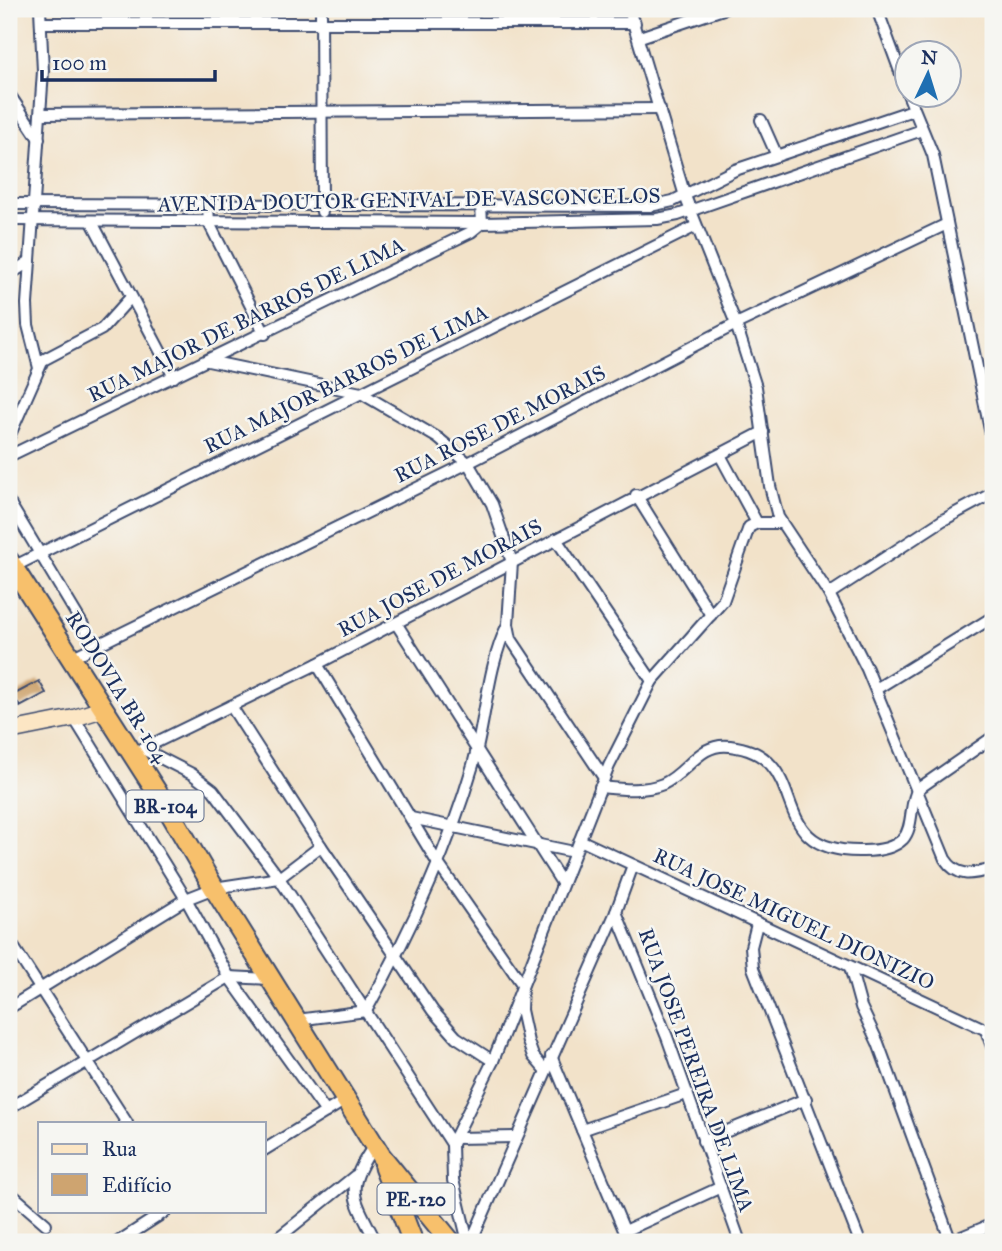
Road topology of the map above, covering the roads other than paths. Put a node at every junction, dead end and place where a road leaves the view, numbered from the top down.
1 (40, 9) edge
2 (321, 9) edge
3 (629, 9) edge
4 (723, 9) edge
5 (877, 9) edge
6 (43, 23) junction
7 (321, 23) junction
8 (635, 23) junction
9 (640, 37) junction
10 (894, 56) edge
11 (9, 94) edge
12 (660, 109) junction
13 (914, 110) joint
14 (321, 113) junction
15 (41, 114) junction
16 (761, 120) dead end
17 (922, 130) junction
18 (39, 139) junction
19 (777, 156) junction
20 (685, 197) junction
21 (9, 204) edge
22 (34, 204) junction
23 (208, 205) junction
24 (481, 205) junction
25 (322, 206) junction
26 (690, 210) junction
27 (9, 220) edge
28 (33, 220) junction
29 (92, 222) junction
30 (322, 222) junction
31 (209, 223) junction
32 (482, 223) junction
33 (947, 224) junction
34 (696, 226) junction
35 (30, 261) junction
36 (9, 275) edge
37 (131, 297) junction
38 (736, 324) junction
39 (265, 334) junction
40 (208, 361) junction
41 (39, 368) junction
42 (174, 377) junction
43 (361, 393) junction
44 (763, 432) junction
45 (9, 437) edge
46 (993, 444) edge
47 (720, 455) junction
48 (9, 456) edge
49 (468, 463) junction
50 (993, 493) edge
51 (636, 495) junction
52 (9, 502) edge
53 (757, 523) junction
54 (781, 523) junction
55 (556, 539) junction
56 (40, 552) junction
57 (512, 562) junction
58 (11, 564) edge
59 (829, 594) junction
60 (711, 615) junction
61 (993, 617) edge
62 (396, 623) junction
63 (508, 624) junction
64 (96, 647) junction
65 (71, 658) junction
66 (317, 664) junction
67 (652, 681) junction
68 (876, 689) junction
69 (231, 706) junction
70 (103, 709) junction
71 (74, 718) junction
72 (9, 731) edge
73 (993, 737) edge
74 (477, 750) junction
75 (137, 751) junction
76 (602, 782) junction
77 (918, 789) junction
78 (411, 818) junction
79 (452, 827) junction
80 (579, 840) junction
81 (537, 843) junction
82 (321, 846) junction
83 (575, 852) junction
84 (437, 862) junction
85 (633, 865) junction
86 (993, 869) edge
87 (279, 878) junction
88 (562, 883) junction
89 (214, 888) junction
90 (186, 899) junction
91 (616, 912) junction
92 (757, 925) junction
93 (9, 940) edge
94 (397, 956) junction
95 (850, 967) junction
96 (229, 977) junction
97 (271, 979) junction
98 (522, 984) junction
99 (40, 990) junction
100 (9, 1008) edge
101 (366, 1011) junction
102 (297, 1020) junction
103 (990, 1031) edge
104 (993, 1049) edge
105 (551, 1056) junction
106 (87, 1061) junction
107 (494, 1061) junction
108 (545, 1070) junction
109 (686, 1094) junction
110 (347, 1099) junction
111 (806, 1099) junction
112 (9, 1108) edge
113 (326, 1112) junction
114 (126, 1122) edge
115 (582, 1129) junction
116 (516, 1137) junction
117 (453, 1141) junction
118 (704, 1141) junction
119 (266, 1149) edge
120 (378, 1150) junction
121 (355, 1176) junction
122 (720, 1187) junction
123 (9, 1192) edge
124 (164, 1212) edge
125 (46, 1224) dead end
126 (993, 1224) edge
127 (625, 1231) junction
128 (118, 1242) edge
129 (273, 1242) edge
130 (376, 1242) edge
131 (413, 1242) edge
132 (451, 1242) edge
133 (470, 1242) edge
134 (629, 1242) edge
135 (740, 1242) edge
136 (860, 1242) edge
137 (950, 1242) edge

1 - 6 street
2 - 7 street
3 - 8 street
4 - 9 street
5 - 10 street
6 - 7 street
6 - 15 street
7 - 8 street
7 - 14 street
8 - 9 street
9 - 12 street
11 - 18 street
12 - 14 street
12 - 20 street
13 - 17 street
13 - 19 street, AVENIDA DOUTOR GENIVAL DE VASCONCELOS
14 - 15 street
14 - 25 street
15 - 18 street
16 - 19 street
17 - 26 street, AVENIDA DOUTOR GENIVAL DE VASCONCELOS
17 - 33 street
18 - 22 street
19 - 20 street, AVENIDA DOUTOR GENIVAL DE VASCONCELOS
20 - 24 street, AVENIDA DOUTOR GENIVAL DE VASCONCELOS
20 - 26 street
21 - 22 street, AVENIDA DOUTOR GENIVAL DE VASCONCELOS
22 - 23 street, AVENIDA DOUTOR GENIVAL DE VASCONCELOS
22 - 28 street
23 - 25 street, AVENIDA DOUTOR GENIVAL DE VASCONCELOS
23 - 31 street
24 - 25 street, AVENIDA DOUTOR GENIVAL DE VASCONCELOS
24 - 32 street
25 - 30 street
26 - 32 street, AVENIDA DOUTOR GENIVAL DE VASCONCELOS
26 - 34 street
27 - 28 street, AVENIDA DOUTOR GENIVAL DE VASCONCELOS
28 - 29 street, AVENIDA DOUTOR GENIVAL DE VASCONCELOS
28 - 35 street
29 - 31 street, AVENIDA DOUTOR GENIVAL DE VASCONCELOS
29 - 37 street
30 - 31 street, AVENIDA DOUTOR GENIVAL DE VASCONCELOS
30 - 32 street, AVENIDA DOUTOR GENIVAL DE VASCONCELOS
31 - 39 street
32 - 39 street, RUA MAJOR DE BARROS DE LIMA
33 - 38 street, RUA ROSE DE MORAIS
33 - 46 street
34 - 38 street
34 - 43 street, RUA MAJOR BARROS DE LIMA
35 - 36 street
35 - 41 street
37 - 41 street
37 - 42 street
38 - 44 street
38 - 49 street, RUA ROSE DE MORAIS
39 - 40 street, RUA MAJOR DE BARROS DE LIMA
40 - 42 street, RUA MAJOR DE BARROS DE LIMA
40 - 43 street
41 - 45 street
42 - 48 street, RUA MAJOR DE BARROS DE LIMA
43 - 49 street
43 - 56 street, RUA MAJOR BARROS DE LIMA
44 - 47 street, RUA JOSE DE MORAIS
44 - 54 street
47 - 51 street, RUA JOSE DE MORAIS
47 - 53 street
49 - 57 street
49 - 64 street, RUA ROSE DE MORAIS
50 - 59 street
51 - 55 street, RUA JOSE DE MORAIS
51 - 60 street
52 - 56 street
53 - 54 street
53 - 60 street
54 - 59 street
55 - 57 street, RUA JOSE DE MORAIS
55 - 67 street
56 - 58 street, RUA MAJOR BARROS DE LIMA
56 - 64 street
57 - 62 street, RUA JOSE DE MORAIS
57 - 63 street
58 - 65 highway, RODOVIA BR-104 / BR-104
59 - 68 street
60 - 67 street
61 - 68 street
62 - 66 street, RUA JOSE DE MORAIS
62 - 74 street
63 - 74 street
63 - 76 street
64 - 65 street, RUA ROSE DE MORAIS
65 - 70 highway, RODOVIA BR-104 / BR-104
66 - 69 street, RUA JOSE DE MORAIS
66 - 78 street
67 - 76 street
68 - 77 street
69 - 75 street, RUA JOSE DE MORAIS
69 - 82 street
70 - 71 street
70 - 75 highway, RODOVIA BR-104 / BR-104
71 - 72 street
71 - 90 street
73 - 77 street
74 - 79 street
74 - 81 street
75 - 87 street
75 - 89 highway, RODOVIA BR-104 / BR-104
76 - 77 street
76 - 80 street
77 - 86 street
78 - 79 street
78 - 84 street
79 - 81 street
79 - 84 street
80 - 83 street
80 - 85 street, RUA JOSE MIGUEL DIONIZIO
81 - 83 street
81 - 88 street
82 - 87 street
82 - 94 street
83 - 88 street
84 - 94 street
84 - 98 street
85 - 91 street
85 - 92 street, RUA JOSE MIGUEL DIONIZIO
87 - 89 street
87 - 101 street
88 - 98 street
89 - 90 street
89 - 97 highway, RODOVIA BR-104 / BR-104
90 - 96 street
90 - 99 street
91 - 105 street
91 - 109 street, RUA JOSE PEREIRA DE LIMA
92 - 95 street, RUA JOSE MIGUEL DIONIZIO
92 - 111 street
93 - 99 street
94 - 101 street
94 - 107 street
95 - 103 street, RUA JOSE MIGUEL DIONIZIO
95 - 137 street
96 - 97 street
96 - 106 street
96 - 113 street
97 - 102 highway, RODOVIA BR-104 / BR-104
98 - 107 street
98 - 108 street
99 - 100 street
99 - 106 street
101 - 102 street
101 - 117 street
102 - 110 highway, RODOVIA BR-104 / BR-104
103 - 104 street
105 - 108 street
105 - 115 street
106 - 112 street
106 - 114 street
107 - 117 street
108 - 116 street
109 - 115 street
109 - 118 street, RUA JOSE PEREIRA DE LIMA
110 - 113 street
110 - 120 highway, BR-104
111 - 118 street
111 - 136 street
113 - 119 street
115 - 127 street
116 - 117 street
116 - 133 street
117 - 133 street
118 - 122 street, RUA JOSE PEREIRA DE LIMA
120 - 121 street
120 - 131 highway, BR-104
120 - 132 highway, PE-120
121 - 129 street
121 - 130 street
122 - 127 street
122 - 135 street, RUA JOSE PEREIRA DE LIMA
123 - 125 street
124 - 128 street
126 - 137 street
127 - 134 street

